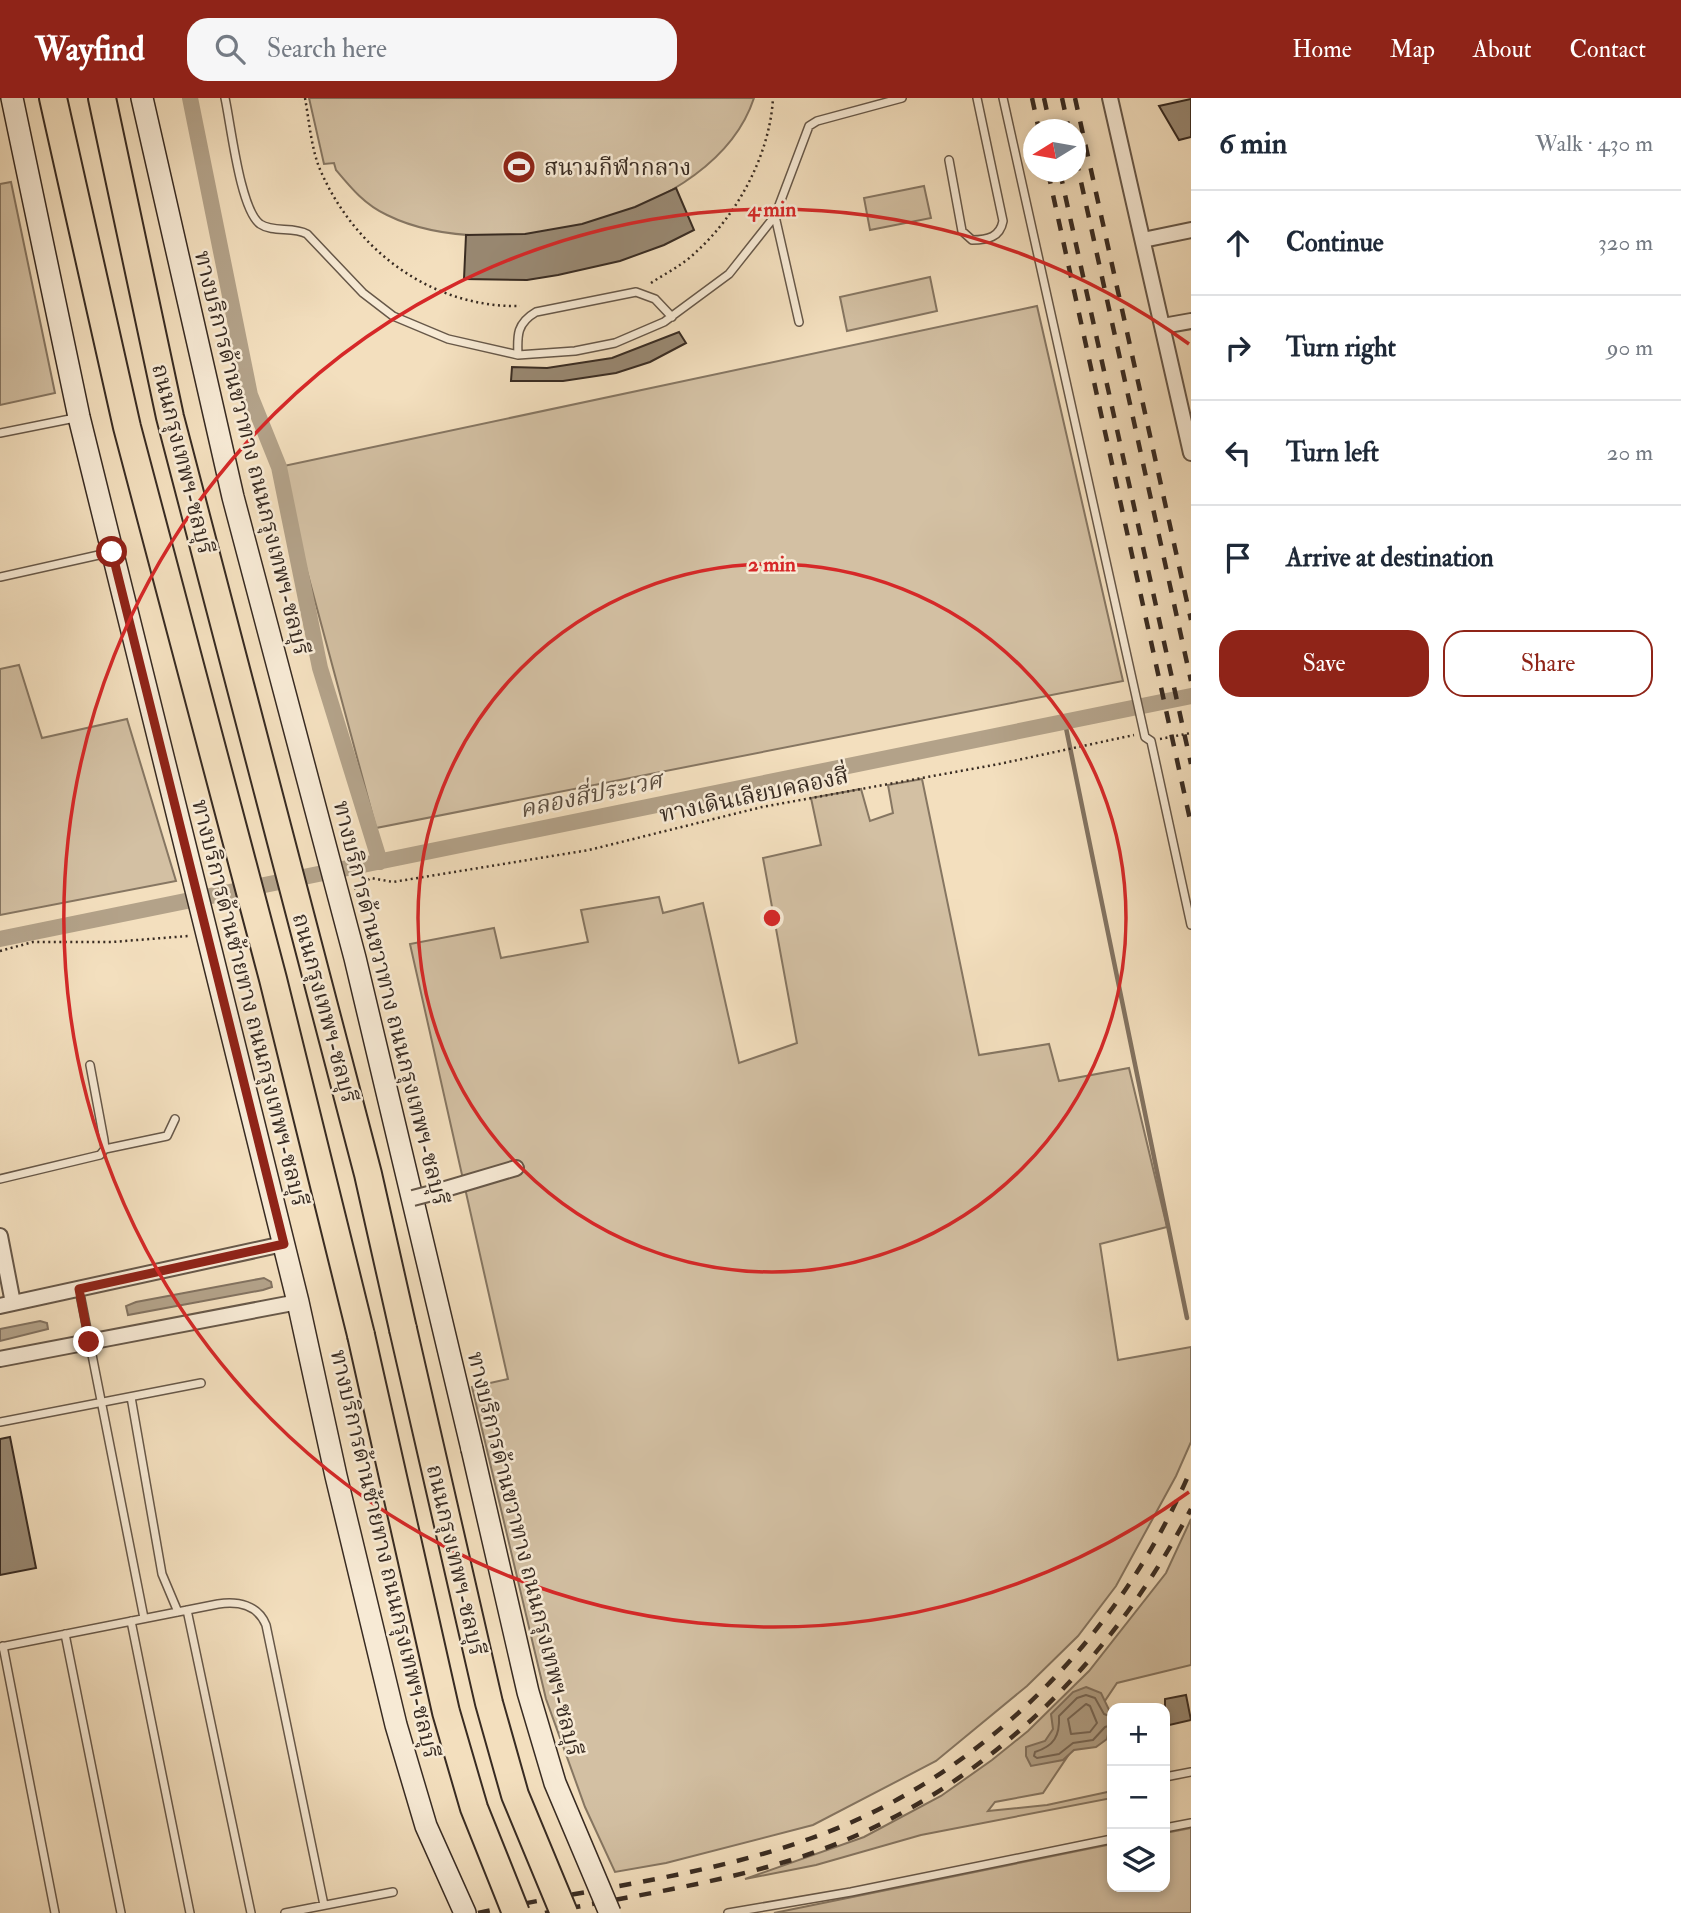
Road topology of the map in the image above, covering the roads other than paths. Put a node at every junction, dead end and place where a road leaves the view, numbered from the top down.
1 (12, 98) edge
2 (53, 98) edge
3 (102, 98) edge
4 (142, 98) edge
5 (225, 98) edge
6 (902, 98) edge
7 (976, 98) edge
8 (1003, 98) edge
9 (1110, 98) edge
10 (949, 160) dead end
11 (775, 216) junction
12 (1191, 230) edge
13 (1143, 240) junction
14 (672, 317) junction
15 (1191, 321) edge
16 (799, 322) dead end
17 (1163, 327) junction
18 (518, 355) junction
19 (79, 417) junction
20 (1188, 424) edge
21 (0, 433) edge
22 (1191, 453) edge
23 (112, 552) junction
24 (0, 577) edge
25 (1191, 925) edge
26 (90, 1065) dead end
27 (175, 1119) dead end
28 (105, 1149) junction
29 (516, 1168) dead end
30 (0, 1179) edge
31 (422, 1196) junction
32 (0, 1236) edge
33 (284, 1244) junction
34 (79, 1289) junction
35 (298, 1303) junction
36 (6, 1305) edge
37 (89, 1342) junction
38 (0, 1359) edge
39 (201, 1383) dead end
40 (131, 1396) junction
41 (101, 1402) junction
42 (0, 1422) edge
43 (187, 1610) junction
44 (178, 1612) junction
45 (144, 1619) junction
46 (131, 1621) junction
47 (65, 1634) junction
48 (1, 1646) edge
49 (1191, 1772) edge
50 (1170, 1776) edge
51 (1191, 1823) edge
52 (1170, 1827) edge
53 (1107, 1840) edge
54 (393, 1892) dead end
55 (324, 1905) junction
56 (55, 1913) edge
57 (121, 1913) edge
58 (190, 1913) edge
59 (251, 1913) edge
60 (285, 1913) edge
61 (465, 1913) edge
62 (516, 1913) edge
63 (564, 1913) edge
64 (610, 1913) edge
65 (728, 1913) edge

1 - 19 main road, ทางบริการด้านซ้ายทาง ถนนกรุงเทพฯ-ชลบุรี
2 - 62 highway, ถนนกรุงเทพฯ-ชลบุรี, bridge
3 - 63 highway, ถนนกรุงเทพฯ-ชลบุรี, bridge
4 - 31 main road, ทางบริการด้านขวาทาง ถนนกรุงเทพฯ-ชลบุรี
5 - 18 lane
6 - 11 lane
7 - 10 lane
8 - 25 lane
9 - 13 street
11 - 14 lane
11 - 16 lane
12 - 13 street
13 - 17 street
14 - 18 lane
14 - 18 lane
15 - 17 street
17 - 20 street
19 - 21 lane
19 - 23 main road, ทางบริการด้านซ้ายทาง ถนนกรุงเทพฯ-ชลบุรี
20 - 22 street
23 - 24 lane
23 - 33 main road, ทางบริการด้านซ้ายทาง ถนนกรุงเทพฯ-ชลบุรี
26 - 28 lane
27 - 28 lane
28 - 30 lane
29 - 31 street
31 - 64 main road, ทางบริการด้านขวาทาง ถนนกรุงเทพฯ-ชลบุรี, bridge
32 - 36 street
33 - 34 street
33 - 35 main road, ทางบริการด้านซ้ายทาง ถนนกรุงเทพฯ-ชลบุรี
34 - 36 street
34 - 37 lane
35 - 37 street
35 - 61 main road, ทางบริการด้านซ้ายทาง ถนนกรุงเทพฯ-ชลบุรี
37 - 38 street
37 - 41 lane
39 - 40 lane
40 - 41 lane
40 - 44 lane
41 - 42 lane
41 - 45 lane
43 - 44 lane
43 - 55 lane
43 - 59 lane
44 - 45 lane
45 - 46 lane
46 - 47 lane
46 - 58 lane
47 - 48 lane
47 - 57 lane
48 - 56 lane
49 - 50 lane
51 - 52 lane
53 - 65 lane
54 - 55 lane
55 - 60 lane

